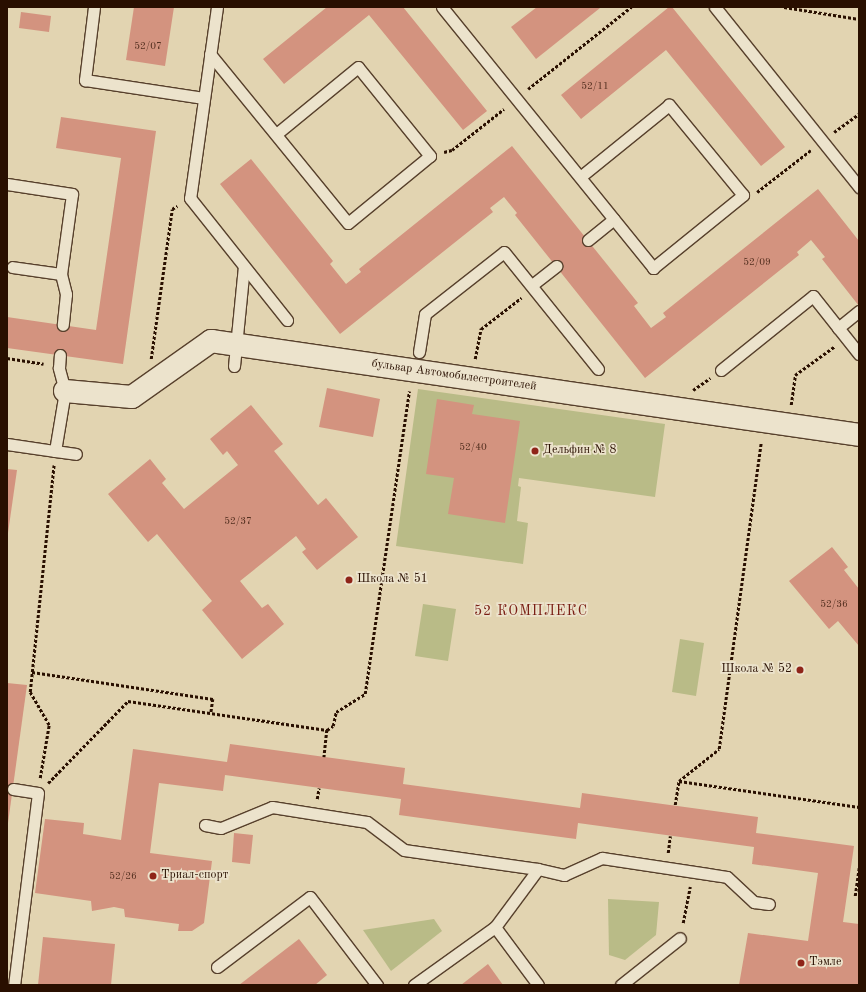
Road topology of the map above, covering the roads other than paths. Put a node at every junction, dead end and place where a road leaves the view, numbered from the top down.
1 (94, 7) edge
2 (217, 7) edge
3 (442, 7) edge
4 (715, 7) edge
5 (210, 54) junction
6 (204, 98) junction
7 (276, 134) junction
8 (580, 177) junction
9 (7, 184) edge
10 (859, 187) edge
11 (614, 219) junction
12 (588, 240) dead end
13 (244, 266) junction
14 (556, 266) dead end
15 (12, 267) dead end
16 (61, 274) junction
17 (533, 287) junction
18 (859, 311) edge
19 (287, 320) dead end
20 (63, 325) dead end
21 (838, 328) junction
22 (859, 354) edge
23 (60, 355) dead end
24 (235, 355) junction
25 (416, 361) junction
26 (598, 369) dead end
27 (721, 370) road end
28 (65, 391) junction
29 (859, 435) edge
30 (7, 444) edge
31 (55, 451) junction
32 (76, 454) dead end
33 (13, 789) dead end
34 (205, 825) dead end
35 (538, 869) junction
36 (769, 904) dead end
37 (495, 927) junction
38 (680, 938) road end
39 (217, 967) dead end
40 (14, 985) edge
41 (376, 985) edge
42 (414, 985) edge
43 (538, 985) edge
44 (621, 985) edge

1 - 6 lane
2 - 5 lane
3 - 8 lane
4 - 10 lane
5 - 6 lane
5 - 7 lane
6 - 13 lane
7 - 7 lane
8 - 11 lane
8 - 11 lane
9 - 16 lane
11 - 12 lane
13 - 19 lane
13 - 24 lane
14 - 17 lane
15 - 16 lane
16 - 20 lane
17 - 25 lane
17 - 26 lane
18 - 21 lane
21 - 22 lane
21 - 27 lane
23 - 28 lane
24 - 25 street, бульвар Автомобилестроителей
24 - 28 street, бульвар Автомобилестроителей
25 - 29 street, бульвар Автомобилестроителей
28 - 31 lane
30 - 31 lane
31 - 32 lane
33 - 40 lane
34 - 35 lane
35 - 36 lane
35 - 37 lane
37 - 42 lane
37 - 43 lane
38 - 44 lane
39 - 41 lane

